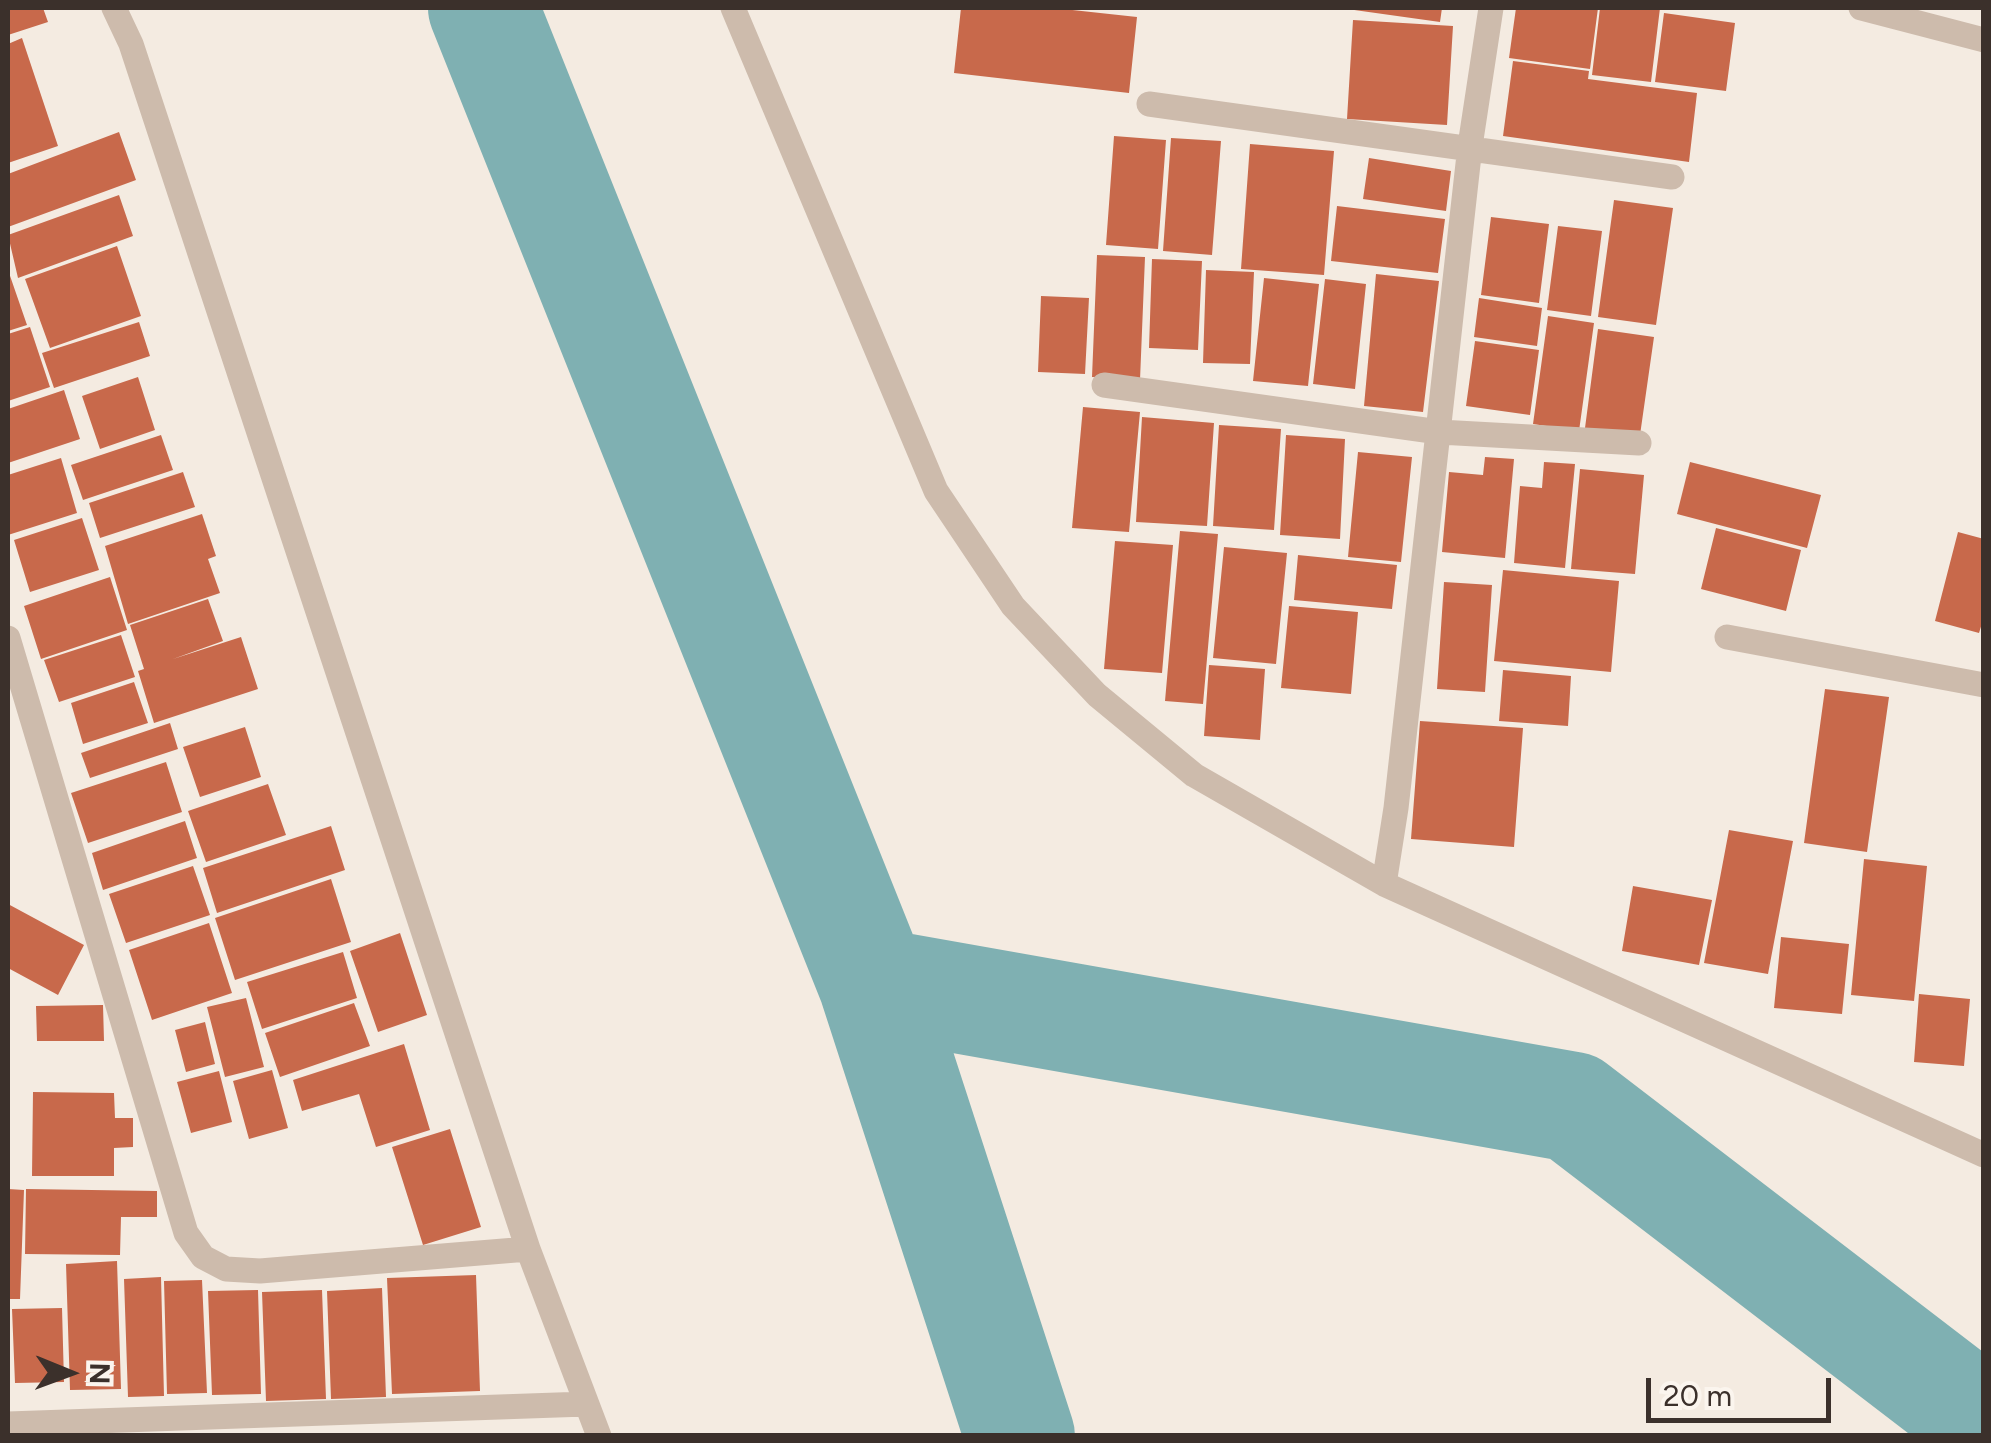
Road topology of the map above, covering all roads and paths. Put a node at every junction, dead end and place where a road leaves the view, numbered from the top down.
1 (114, 8) edge
2 (733, 8) edge
3 (1491, 8) edge
4 (1861, 8) edge
5 (1984, 40) edge
6 (1149, 104) dead end
7 (1470, 146) junction
8 (1672, 177) dead end
9 (1104, 385) dead end
10 (1439, 432) junction
11 (1639, 443) dead end
12 (1728, 637) dead end
13 (8, 638) edge
14 (1984, 685) edge
15 (1384, 884) junction
16 (1984, 1154) edge
17 (528, 1249) junction
18 (586, 1404) junction
19 (8, 1424) edge
20 (599, 1436) edge

1 - 17 street
2 - 15 street
3 - 7 street
4 - 5 street
6 - 7 street
7 - 8 street
7 - 10 street
9 - 10 street
10 - 11 street
10 - 15 street
12 - 14 street
13 - 17 street
15 - 16 street
17 - 18 street
18 - 19 street
18 - 20 street

